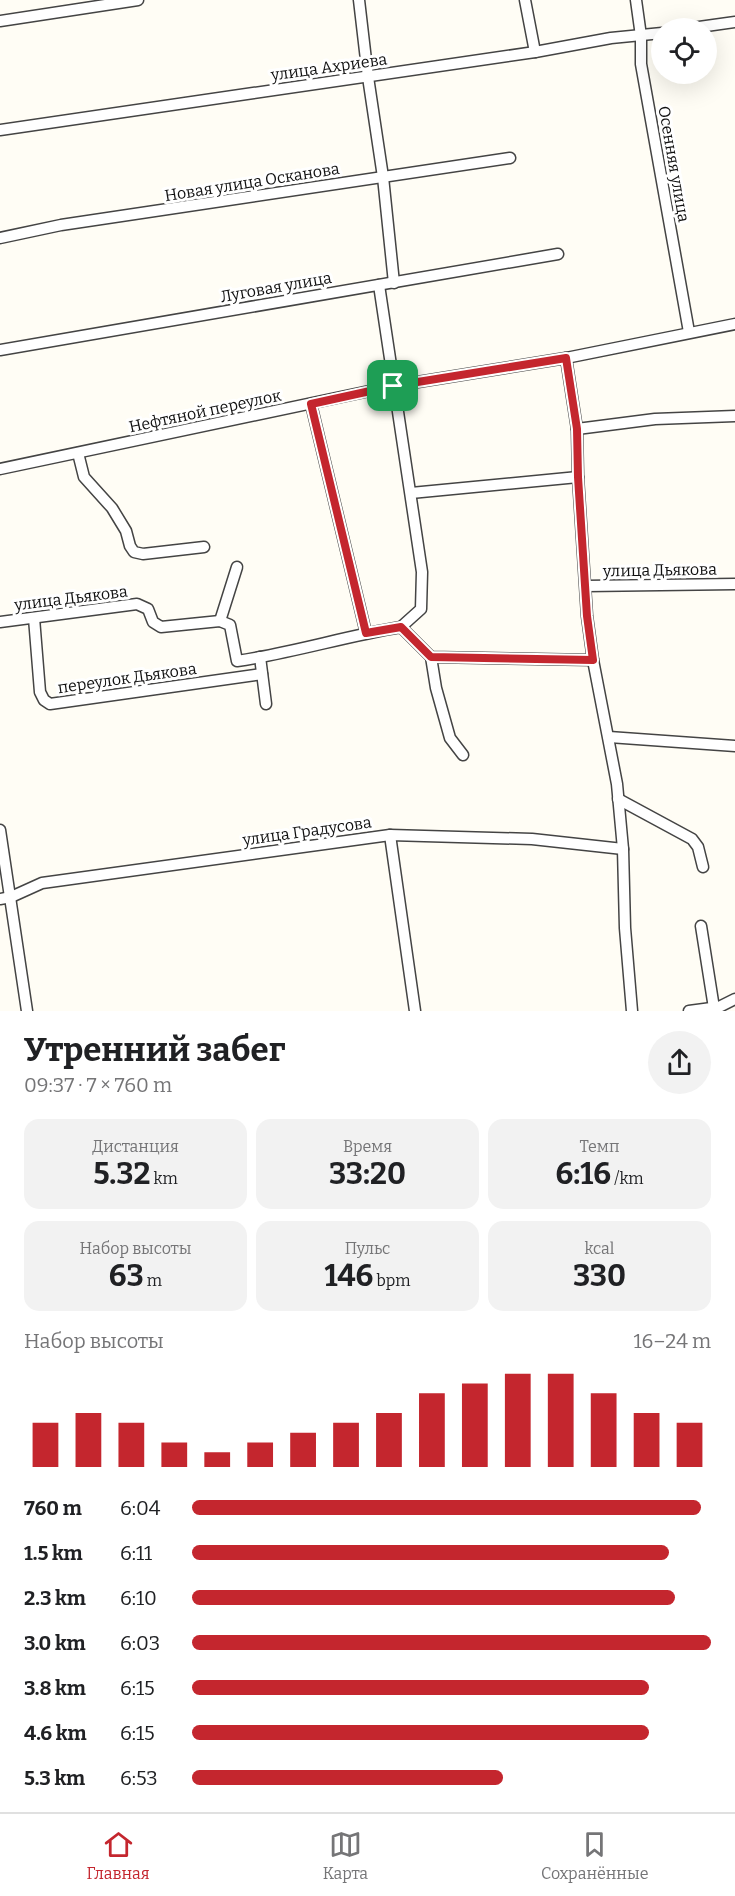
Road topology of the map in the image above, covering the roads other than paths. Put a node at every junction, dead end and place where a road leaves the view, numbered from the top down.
1 (138, 0) edge
2 (359, 0) edge
3 (525, 0) edge
4 (636, 0) edge
5 (0, 21) edge
6 (735, 22) edge
7 (717, 25) edge
8 (651, 35) edge
9 (641, 36) junction
10 (535, 52) junction
11 (368, 77) junction
12 (0, 130) edge
13 (510, 158) dead end
14 (383, 177) junction
15 (0, 238) edge
16 (558, 254) dead end
17 (394, 283) junction
18 (379, 285) junction
19 (735, 324) edge
20 (689, 332) junction
21 (0, 350) edge
22 (566, 358) junction
23 (393, 386) junction
24 (311, 404) junction
25 (735, 416) edge
26 (577, 429) junction
27 (78, 453) junction
28 (0, 469) edge
29 (578, 477) junction
30 (411, 493) junction
31 (204, 547) dead end
32 (237, 567) dead end
33 (735, 584) edge
34 (586, 586) junction
35 (34, 618) junction
36 (220, 621) junction
37 (0, 622) edge
38 (401, 627) junction
39 (366, 633) junction
40 (260, 657) junction
41 (431, 657) junction
42 (593, 660) junction
43 (262, 674) junction
44 (266, 704) dead end
45 (609, 737) junction
46 (735, 746) edge
47 (463, 755) dead end
48 (618, 799) junction
49 (0, 830) edge
50 (390, 835) junction
51 (623, 849) junction
52 (703, 867) dead end
53 (5, 898) edge
54 (701, 926) dead end
55 (735, 999) edge
56 (717, 1008) edge
57 (27, 1011) edge
58 (415, 1011) edge
59 (632, 1011) edge
60 (689, 1011) edge

1 - 5 street
2 - 11 street
3 - 10 street
4 - 9 street, Осенняя улица
6 - 7 street
8 - 9 street, улица Ахриева
9 - 10 street, улица Ахриева
9 - 20 street, Осенняя улица
10 - 11 street, улица Ахриева
11 - 12 street, улица Ахриева
11 - 14 street
13 - 14 street, Новая улица Осканова
14 - 15 street, Новая улица Осканова
14 - 17 street
16 - 17 street, Луговая улица
17 - 18 street, Луговая улица
18 - 21 street, Луговая улица
18 - 23 street
19 - 20 street, Нефтяной переулок
20 - 22 street, Нефтяной переулок
22 - 23 street, Нефтяной переулок
22 - 26 street
23 - 24 street, Нефтяной переулок
23 - 30 street
24 - 27 street, Нефтяной переулок
24 - 39 street
25 - 26 street
26 - 29 street
27 - 28 street, Нефтяной переулок
27 - 31 street
29 - 30 street
29 - 34 street
30 - 38 street
32 - 36 street
33 - 34 street, улица Дьякова
34 - 42 street
35 - 36 street, улица Дьякова
35 - 37 street, улица Дьякова
35 - 43 street, переулок Дьякова
36 - 40 street
38 - 39 street
38 - 41 street
39 - 40 street
40 - 43 street
41 - 42 street
41 - 47 street
42 - 45 street
43 - 44 street
45 - 46 street
45 - 48 street
48 - 51 street
48 - 52 street
49 - 53 street
50 - 51 street, улица Градусова
50 - 53 street, улица Градусова
50 - 58 street
51 - 59 street
53 - 57 street
54 - 56 street
55 - 56 street
56 - 60 street

